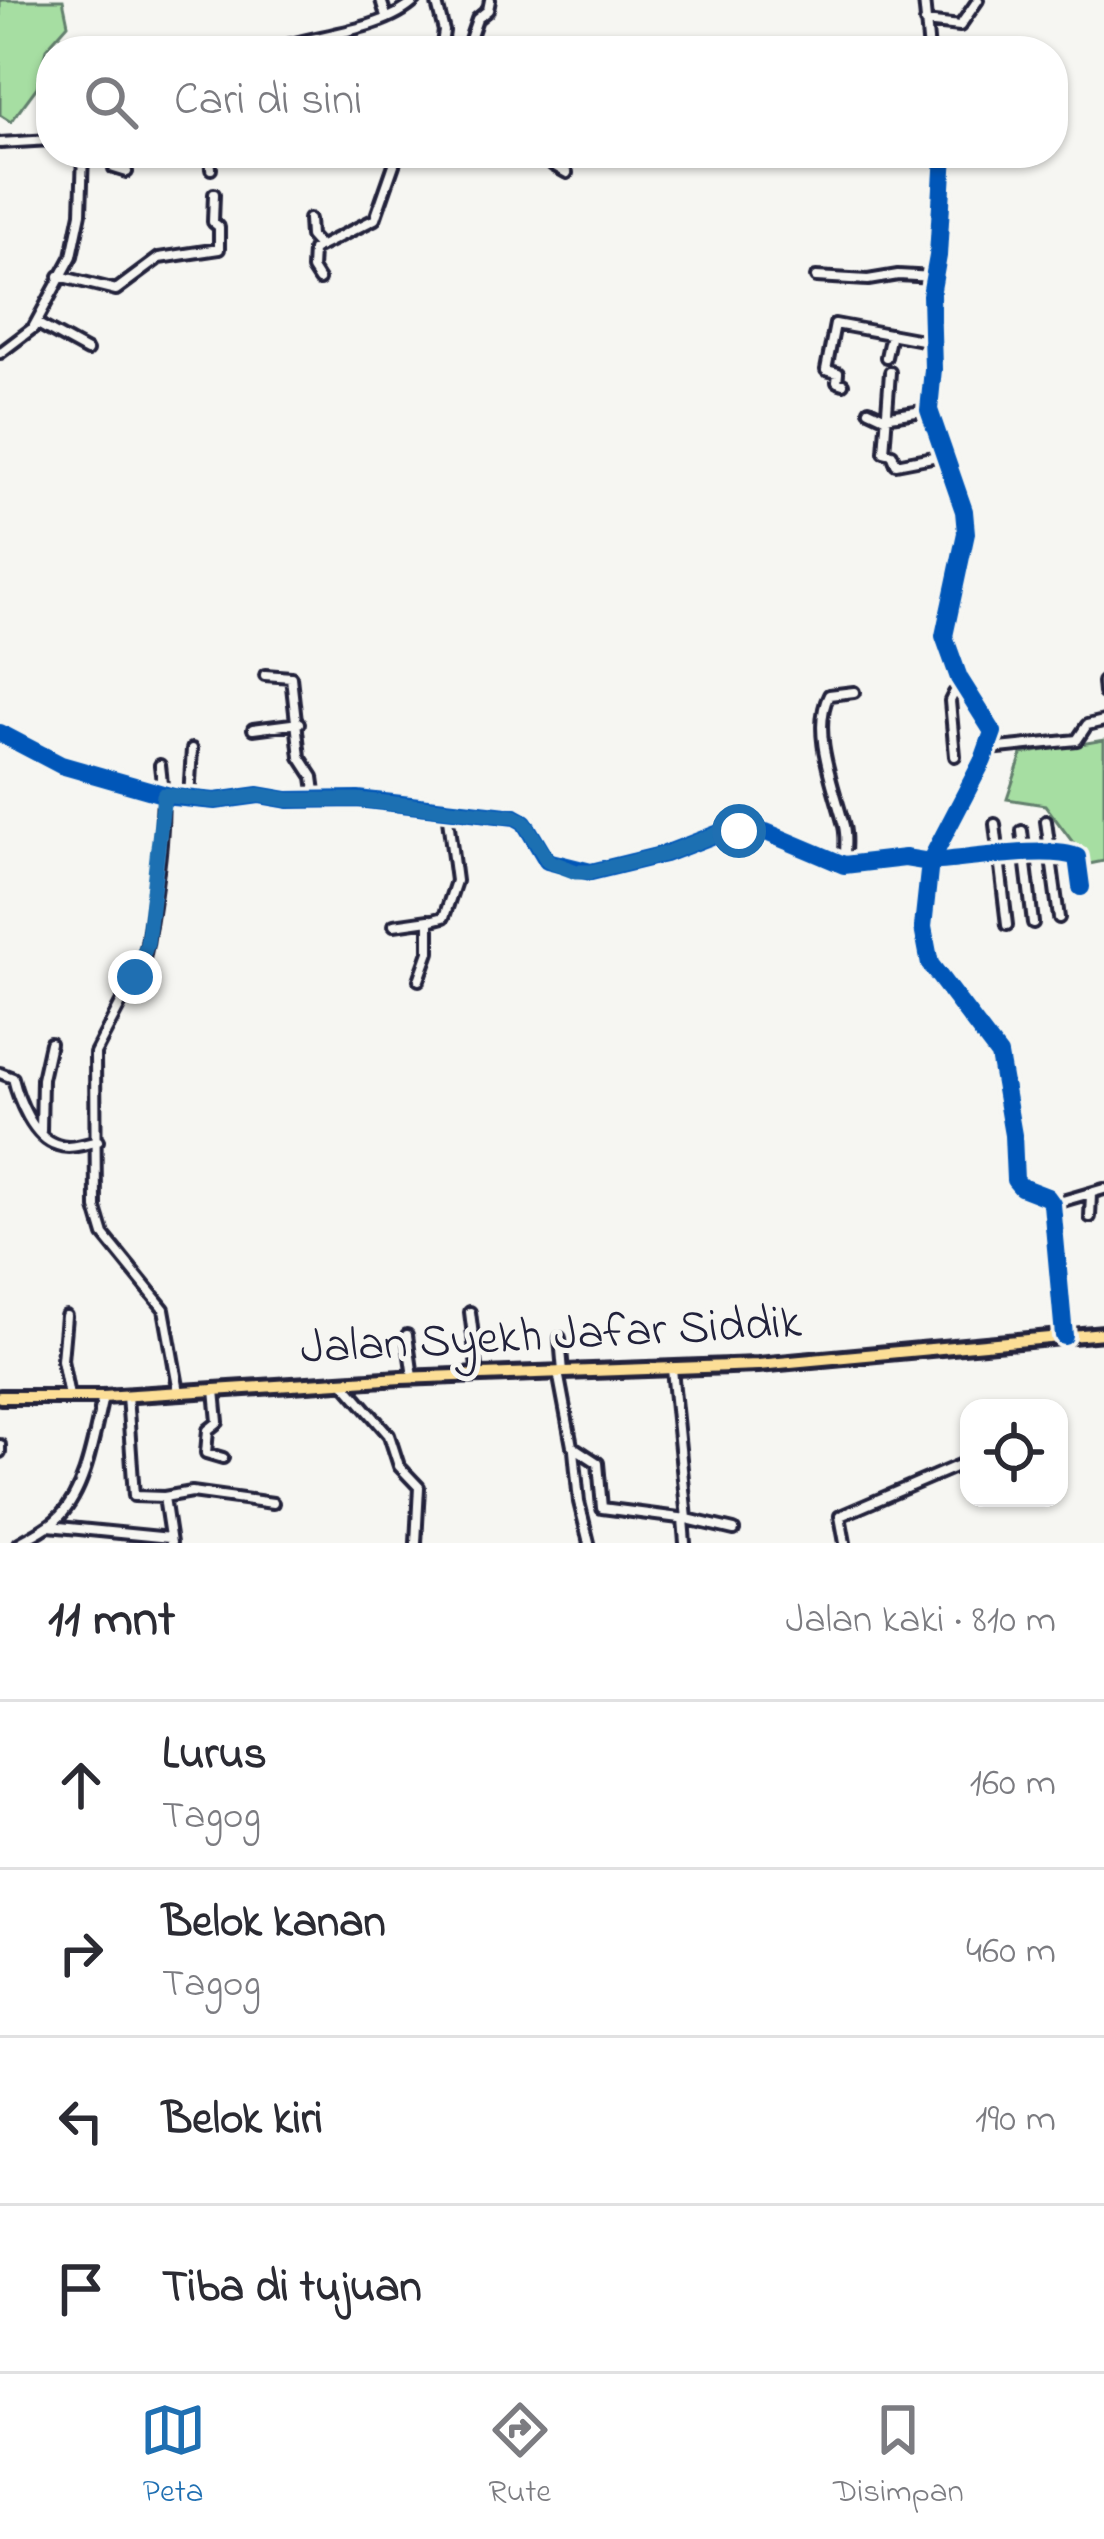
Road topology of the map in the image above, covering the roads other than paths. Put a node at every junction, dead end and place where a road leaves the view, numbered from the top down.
1 (381, 0) edge
2 (416, 0) edge
3 (436, 0) edge
4 (490, 0) edge
5 (924, 0) edge
6 (979, 0) edge
7 (386, 16) junction
8 (926, 22) junction
9 (319, 36) edge
10 (443, 36) edge
11 (471, 36) edge
12 (927, 36) edge
13 (36, 141) edge
14 (0, 143) edge
15 (82, 168) edge
16 (115, 168) edge
17 (393, 168) edge
18 (559, 168) edge
19 (943, 168) edge
20 (127, 172) dead end
21 (567, 172) dead end
22 (214, 194) dead end
23 (310, 219) dead end
24 (319, 246) junction
25 (59, 276) junction
26 (816, 277) dead end
27 (934, 277) junction
28 (319, 280) dead end
29 (36, 323) junction
30 (891, 334) junction
31 (933, 342) junction
32 (87, 351) dead end
33 (0, 353) edge
34 (886, 357) dead end
35 (890, 372) dead end
36 (843, 384) dead end
37 (868, 410) dead end
38 (929, 410) junction
39 (884, 417) junction
40 (943, 455) junction
41 (266, 675) dead end
42 (1103, 682) edge
43 (965, 689) junction
44 (854, 692) dead end
45 (1104, 693) edge
46 (1104, 721) edge
47 (299, 723) junction
48 (253, 729) dead end
49 (0, 733) edge
50 (192, 749) dead end
51 (988, 750) junction
52 (955, 756) dead end
53 (160, 766) dead end
54 (164, 795) junction
55 (189, 798) junction
56 (316, 800) junction
57 (447, 811) junction
58 (1046, 821) dead end
59 (995, 824) dead end
60 (1022, 831) dead end
61 (1050, 852) junction
62 (1026, 855) junction
63 (999, 857) junction
64 (930, 862) junction
65 (844, 866) junction
66 (1081, 886) dead end
67 (1059, 918) dead end
68 (430, 921) junction
69 (1033, 923) dead end
70 (394, 925) dead end
71 (1007, 925) dead end
72 (419, 980) dead end
73 (50, 1043) dead end
74 (0, 1073) edge
75 (41, 1132) junction
76 (98, 1141) junction
77 (1104, 1190) edge
78 (1091, 1194) junction
79 (1052, 1204) junction
80 (1090, 1217) dead end
81 (470, 1312) dead end
82 (66, 1316) dead end
83 (1104, 1333) edge
84 (407, 1335) dead end
85 (1064, 1336) junction
86 (560, 1338) dead end
87 (672, 1367) junction
88 (561, 1372) junction
89 (478, 1375) junction
90 (413, 1377) junction
91 (342, 1382) junction
92 (215, 1390) junction
93 (179, 1392) junction
94 (127, 1395) junction
95 (0, 1396) edge
96 (69, 1396) junction
97 (103, 1397) junction
98 (574, 1450) junction
99 (223, 1458) dead end
100 (960, 1465) edge
101 (164, 1497) junction
102 (273, 1503) dead end
103 (685, 1519) junction
104 (47, 1526) junction
105 (734, 1530) dead end
106 (171, 1540) edge
107 (19, 1543) edge
108 (416, 1543) edge
109 (589, 1543) edge
110 (685, 1543) edge
111 (845, 1543) edge

1 - 7 street
2 - 7 street
3 - 10 street
4 - 11 street
5 - 8 street
6 - 8 street
7 - 9 street
8 - 12 street
13 - 14 street
15 - 25 street
16 - 20 street
17 - 24 street
18 - 21 street
19 - 27 street
22 - 25 street
23 - 24 street
24 - 28 street
25 - 29 street
26 - 27 street
27 - 31 street
29 - 32 street
29 - 33 street
30 - 31 street
30 - 34 street
30 - 36 street
31 - 38 street
35 - 39 street
37 - 39 street
38 - 39 street
38 - 40 street
39 - 40 street
40 - 43 street
41 - 47 street
42 - 45 street
43 - 51 street
43 - 52 street
44 - 65 street
46 - 51 street
47 - 48 street
47 - 56 street
49 - 54 street
50 - 55 street
51 - 64 street
53 - 54 street
54 - 55 street
54 - 76 street
55 - 56 street
56 - 57 street
57 - 65 street
57 - 68 street
58 - 61 street
59 - 63 street
60 - 62 street
61 - 62 street
61 - 66 street
61 - 67 street
62 - 63 street
62 - 69 street
63 - 64 street
63 - 71 street
64 - 65 street
64 - 79 street
68 - 70 street
68 - 72 street
73 - 75 street
74 - 75 street
75 - 76 street
76 - 93 street
77 - 78 street
78 - 79 street
78 - 80 street
79 - 85 street
81 - 89 street
82 - 96 street
83 - 85 main road, Jalan Syekh Jafar Siddik
84 - 90 street
85 - 87 main road, Jalan Syekh Jafar Siddik
86 - 88 street
87 - 88 main road, Jalan Syekh Jafar Siddik
87 - 103 street
88 - 89 main road, Jalan Syekh Jafar Siddik
88 - 98 street
89 - 90 main road, Jalan Syekh Jafar Siddik
90 - 91 main road, Jalan Syekh Jafar Siddik
91 - 92 main road, Jalan Syekh Jafar Siddik
91 - 108 street
92 - 93 main road, Jalan Syekh Jafar Siddik
92 - 99 street
93 - 94 main road, Jalan Syekh Jafar Siddik
94 - 97 main road, Jalan Syekh Jafar Siddik
94 - 101 street
95 - 96 main road, Jalan Syekh Jafar Siddik
96 - 97 main road, Jalan Syekh Jafar Siddik
97 - 104 street
98 - 103 street
98 - 109 street
100 - 111 street
101 - 102 street
101 - 106 street
103 - 105 street
103 - 110 street
104 - 106 street
104 - 107 street

